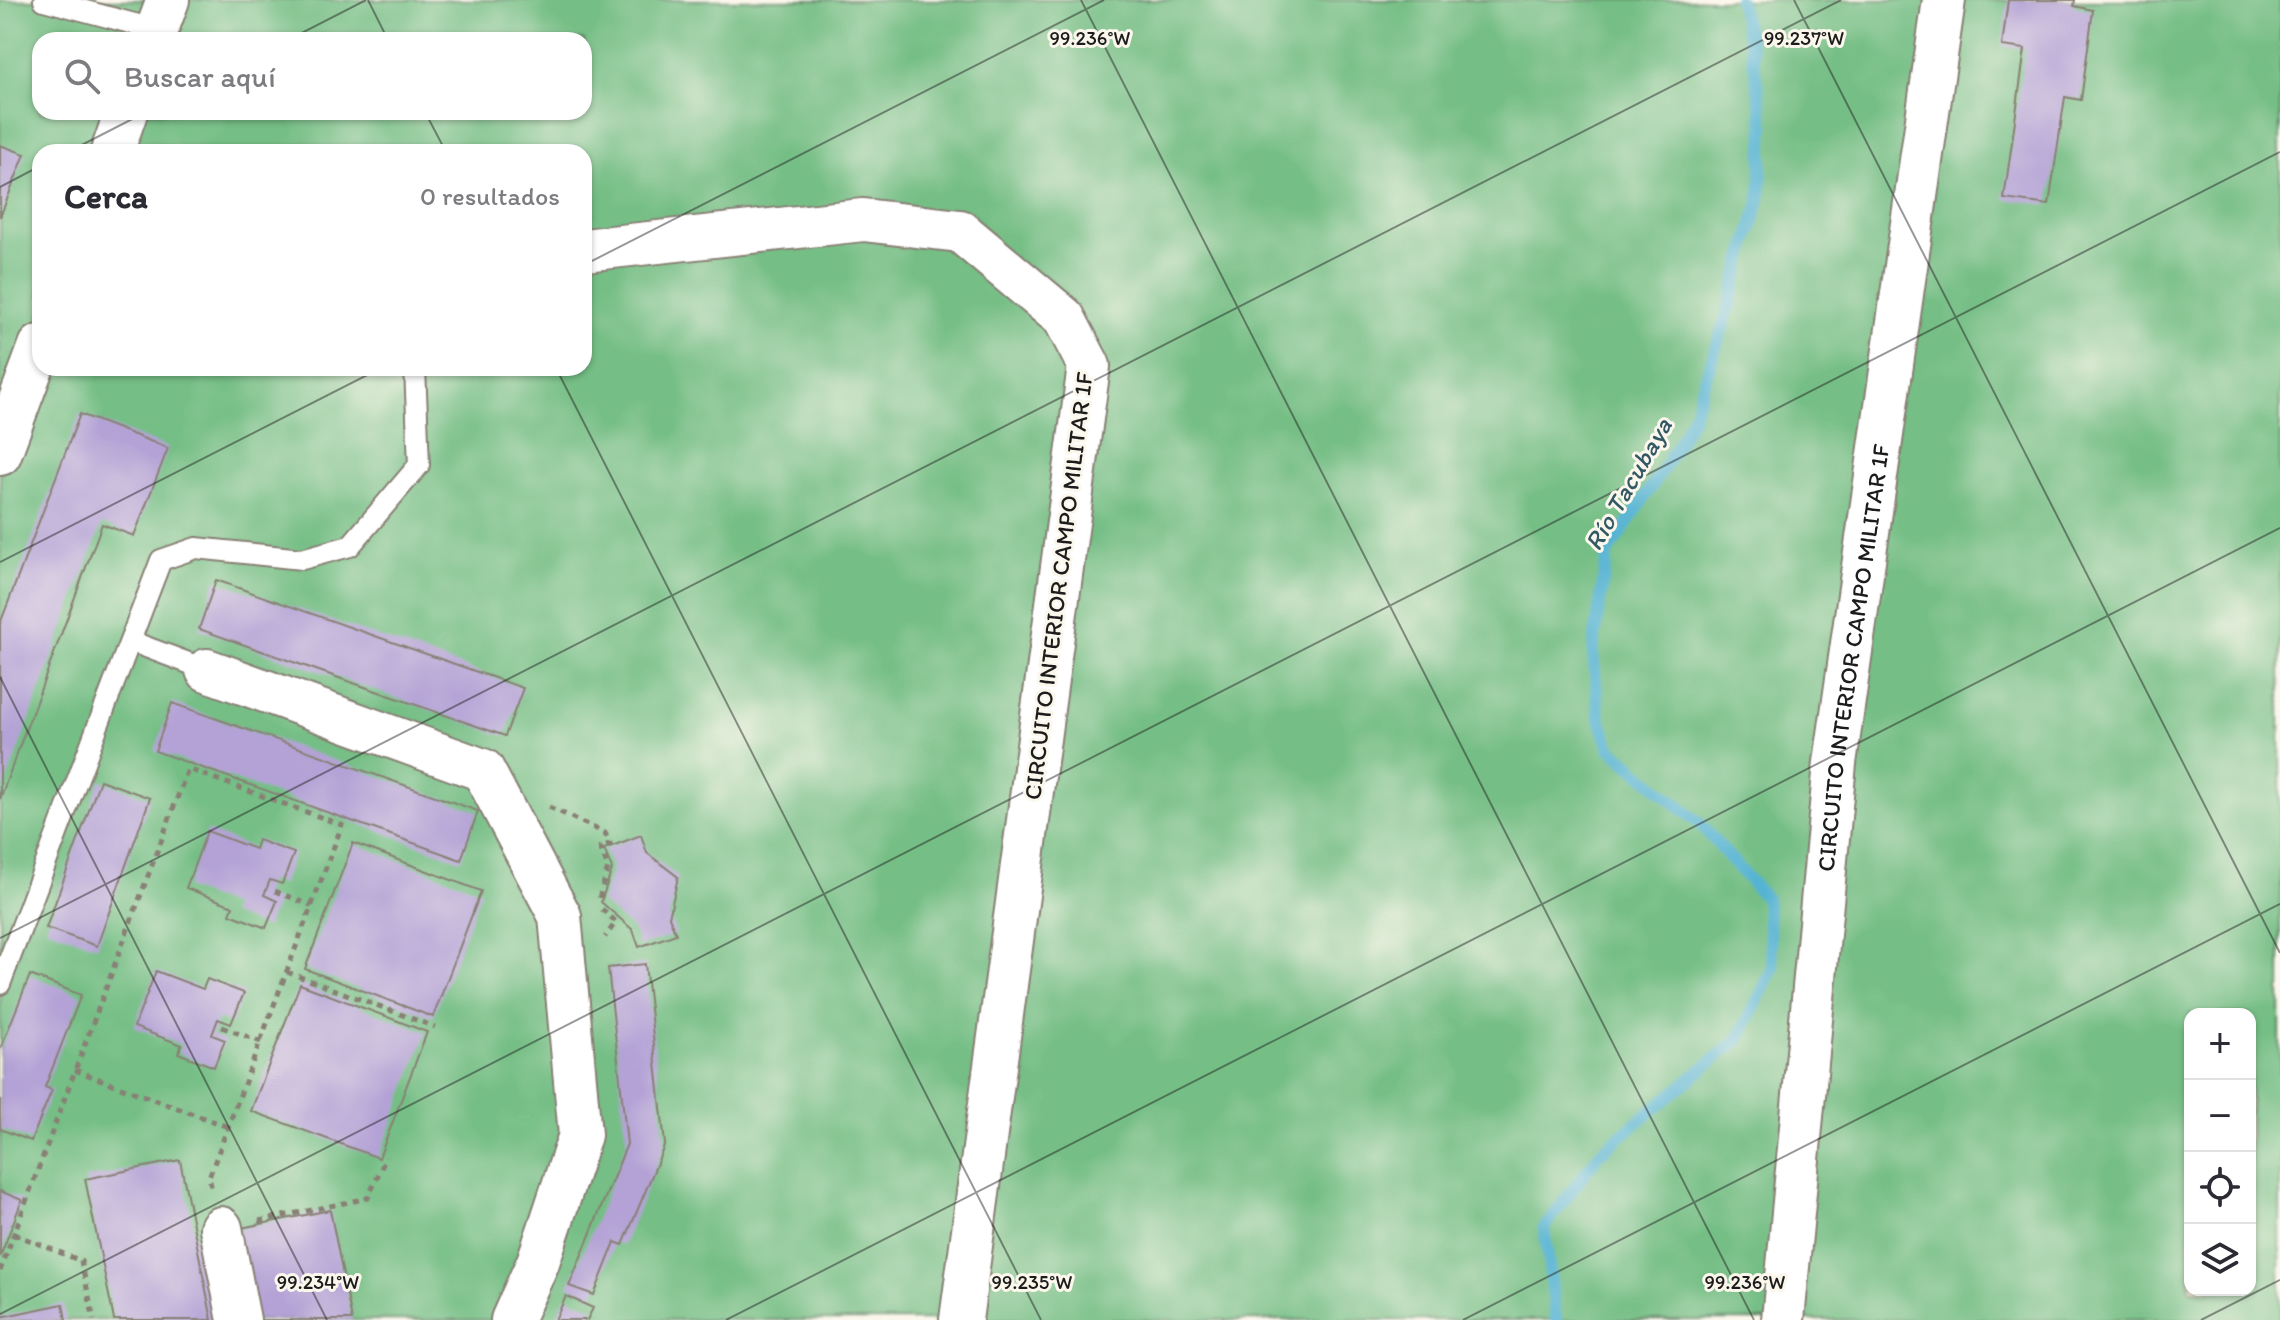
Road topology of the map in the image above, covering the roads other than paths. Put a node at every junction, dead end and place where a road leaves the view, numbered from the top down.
1 (44, 0) edge
2 (1944, 0) edge
3 (159, 23) edge
4 (123, 120) edge
5 (115, 144) edge
6 (592, 249) edge
7 (32, 368) edge
8 (415, 376) edge
9 (0, 454) edge
10 (130, 641) junction
11 (207, 670) joint
12 (0, 984) edge
13 (221, 1228) road end
14 (239, 1320) edge
15 (512, 1320) edge
16 (961, 1320) edge
17 (1783, 1320) edge

1 - 3 lane
2 - 17 street, CIRCUITO INTERIOR CAMPO MILITAR 1F
4 - 5 street
6 - 16 street, CIRCUITO INTERIOR CAMPO MILITAR 1F
7 - 9 street
8 - 10 lane
10 - 11 lane
10 - 12 lane
11 - 15 street
13 - 14 street

